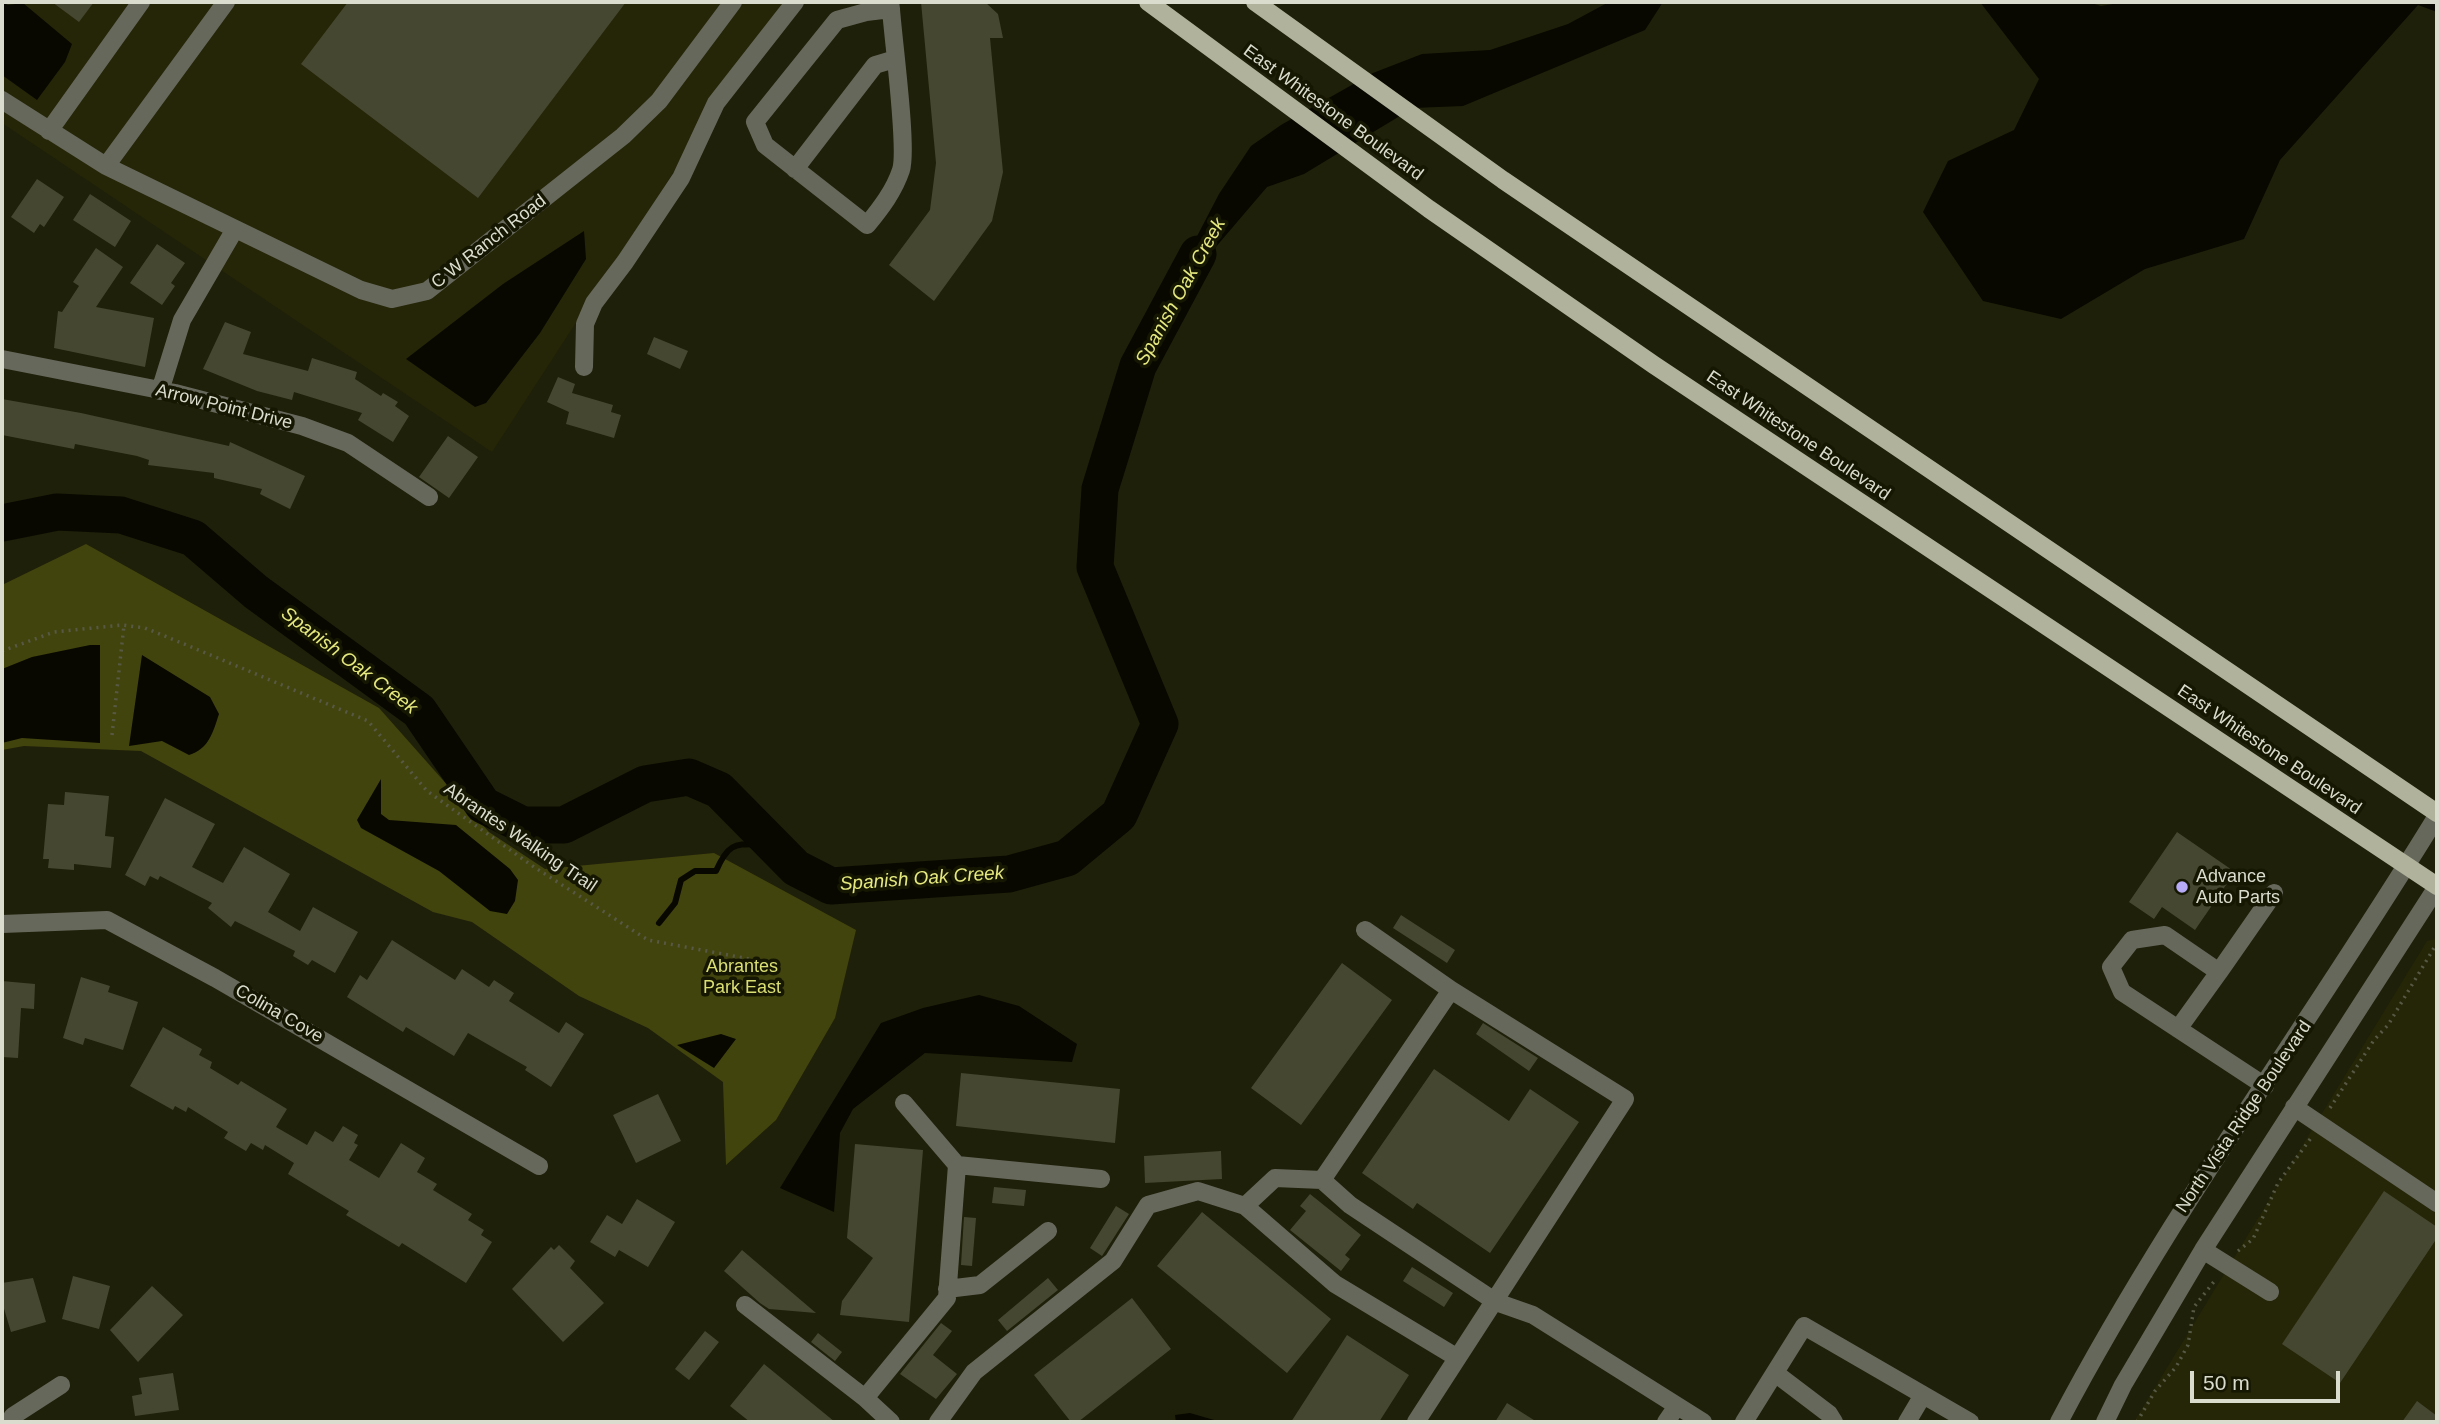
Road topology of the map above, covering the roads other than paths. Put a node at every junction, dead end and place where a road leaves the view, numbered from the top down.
1 (141, 2) edge
2 (226, 2) edge
3 (733, 2) edge
4 (795, 2) edge
5 (1148, 2) edge
6 (1255, 2) edge
7 (891, 6) edge
8 (895, 59) junction
9 (2, 100) edge
10 (49, 131) junction
11 (107, 166) junction
12 (795, 169) junction
13 (236, 229) junction
14 (2, 359) edge
15 (584, 367) dead end
16 (160, 391) junction
17 (429, 496) dead end
18 (2437, 815) edge
19 (2406, 867) junction
20 (2437, 887) edge
21 (2274, 893) dead end
22 (2, 924) edge
23 (1365, 930) dead end
24 (2219, 972) junction
25 (1451, 990) junction
26 (2178, 1029) junction
27 (2265, 1086) junction
28 (904, 1103) dead end
29 (2294, 1107) junction
30 (957, 1165) junction
31 (539, 1166) dead end
32 (1101, 1179) dead end
33 (1322, 1180) junction
34 (2437, 1203) edge
35 (1245, 1206) junction
36 (1048, 1231) dead end
37 (2203, 1250) junction
38 (947, 1289) junction
39 (2270, 1292) dead end
40 (1496, 1302) junction
41 (745, 1305) dead end
42 (1456, 1357) junction
43 (1775, 1373) junction
44 (61, 1385) dead end
45 (1923, 1395) junction
46 (865, 1398) junction
47 (1677, 1406) junction
48 (9, 1422) edge
49 (891, 1422) edge
50 (938, 1422) edge
51 (1416, 1422) edge
52 (1666, 1422) edge
53 (1703, 1422) edge
54 (1744, 1422) edge
55 (1834, 1422) edge
56 (1907, 1422) edge
57 (1970, 1422) edge
58 (2059, 1422) edge
59 (2105, 1422) edge

1 - 10 street
2 - 11 street
3 - 13 street, C W Ranch Road
4 - 15 street
5 - 19 main road, East Whitestone Boulevard
6 - 18 main road
7 - 8 street
7 - 12 street
8 - 12 street
8 - 12 street
9 - 10 street, C W Ranch Road
10 - 11 street, C W Ranch Road
11 - 13 street, C W Ranch Road
13 - 16 street
14 - 16 street, Arrow Point Drive
16 - 17 street, Arrow Point Drive
18 - 19 street, North Vista Ridge Boulevard
19 - 20 main road, East Whitestone Boulevard
19 - 27 street, North Vista Ridge Boulevard
20 - 29 street, North Vista Ridge Boulevard
21 - 24 street
22 - 31 street, Colina Cove
23 - 25 street
24 - 26 street
24 - 26 street
25 - 33 street
25 - 40 street
26 - 27 street
27 - 58 street, North Vista Ridge Boulevard
28 - 30 street
29 - 34 street
29 - 37 street, North Vista Ridge Boulevard
30 - 32 street
30 - 38 street
33 - 35 street
33 - 40 street
35 - 42 street
35 - 50 street
36 - 38 street
37 - 39 street
37 - 59 street, North Vista Ridge Boulevard
38 - 46 street
40 - 42 street
40 - 47 street
41 - 46 street
42 - 51 street
43 - 45 street
43 - 54 street
43 - 55 street
44 - 48 street
45 - 56 street
45 - 57 street
46 - 49 street
47 - 52 street
47 - 53 street

